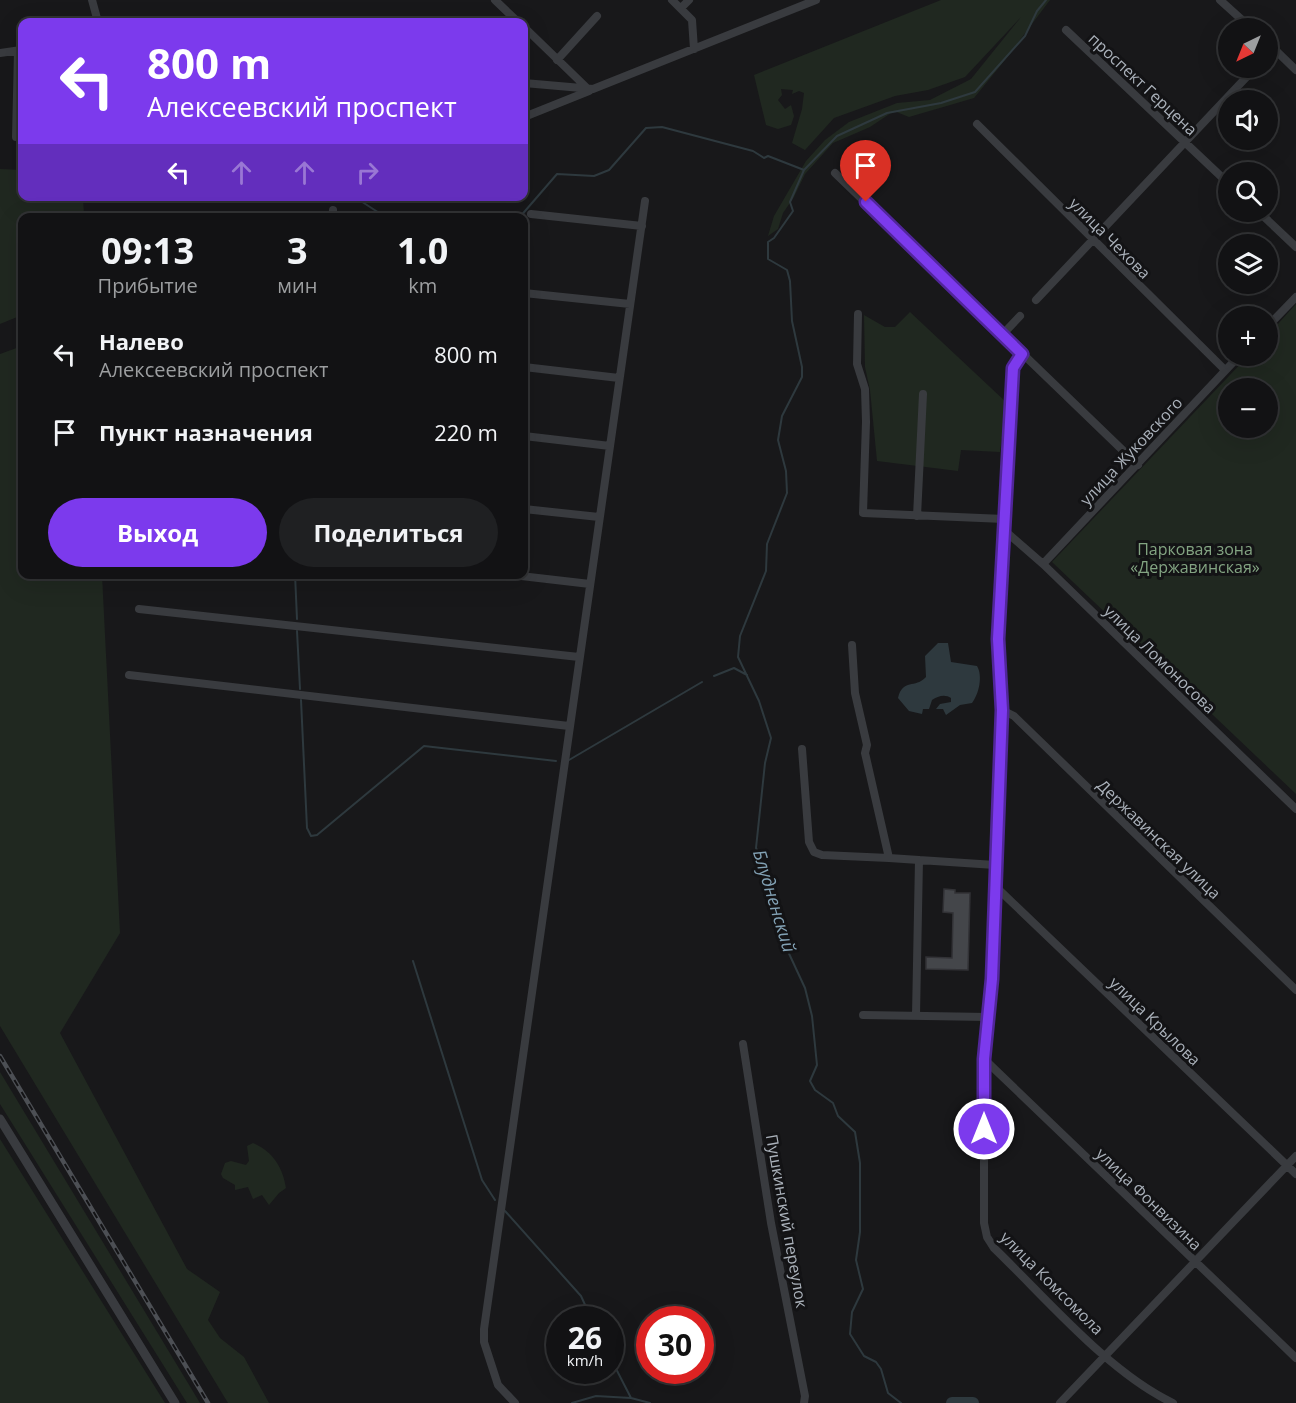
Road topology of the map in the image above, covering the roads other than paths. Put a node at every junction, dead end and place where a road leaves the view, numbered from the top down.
1 (92, 0) edge
2 (495, 0) edge
3 (672, 0) edge
4 (689, 0) edge
5 (816, 0) edge
6 (1220, 0) edge
7 (681, 8) junction
8 (597, 16) dead end
9 (97, 18) edge
10 (514, 18) edge
11 (1240, 18) edge
12 (1066, 30) dead end
13 (528, 31) edge
14 (694, 49) junction
15 (18, 50) edge
16 (0, 53) edge
17 (1278, 55) edge
18 (557, 60) junction
19 (1296, 70) edge
20 (1245, 78) edge
21 (528, 83) edge
22 (590, 89) junction
23 (18, 94) edge
24 (528, 115) edge
25 (976, 124) dead end
26 (16, 137) dead end
27 (1184, 141) junction
28 (835, 173) dead end
29 (1218, 173) edge
30 (645, 201) dead end
31 (531, 214) dead end
32 (1269, 222) edge
33 (642, 226) junction
34 (1092, 240) junction
35 (1296, 247) edge
36 (528, 292) edge
37 (1296, 297) edge
38 (1036, 300) dead end
39 (630, 304) junction
40 (858, 314) dead end
41 (1020, 316) dead end
42 (1278, 316) edge
43 (1002, 334) junction
44 (1022, 354) junction
45 (1229, 366) edge
46 (528, 367) edge
47 (1225, 370) junction
48 (620, 378) junction
49 (923, 394) dead end
50 (528, 436) edge
51 (610, 446) junction
52 (1138, 465) junction
53 (528, 509) edge
54 (917, 516) junction
55 (599, 517) junction
56 (1004, 519) junction
57 (1004, 530) junction
58 (1043, 564) junction
59 (528, 577) edge
60 (590, 584) junction
61 (139, 609) dead end
62 (852, 645) dead end
63 (579, 657) junction
64 (129, 675) dead end
65 (1002, 710) junction
66 (569, 726) junction
67 (802, 749) dead end
68 (1296, 809) edge
69 (889, 858) junction
70 (919, 860) junction
71 (996, 865) junction
72 (995, 886) junction
73 (1296, 990) edge
74 (862, 1015) dead end
75 (916, 1015) junction
76 (988, 1017) junction
77 (743, 1044) dead end
78 (984, 1059) junction
79 (0, 1119) edge
80 (1296, 1156) edge
81 (1287, 1166) junction
82 (1296, 1174) edge
83 (1196, 1262) junction
84 (1106, 1356) junction
85 (1296, 1358) edge
86 (175, 1403) edge
87 (515, 1403) edge
88 (804, 1403) edge
89 (1060, 1403) edge
90 (1173, 1403) edge

1 - 9 street
2 - 10 street
3 - 7 street
4 - 7 street
5 - 14 street
6 - 11 street
7 - 14 street
8 - 18 street
12 - 27 street, проспект Герцена
13 - 18 street
14 - 22 street
15 - 16 street
17 - 19 street
18 - 22 street
20 - 27 street
21 - 22 street
22 - 24 street
23 - 26 street
25 - 34 street, улица Чехова
27 - 29 street, проспект Герцена
27 - 34 street
28 - 43 street
30 - 33 street
31 - 33 street
32 - 35 street
33 - 39 street
34 - 38 street
34 - 47 street, улица Чехова
36 - 39 street
37 - 42 street
39 - 48 street
40 - 54 street
41 - 43 street
43 - 44 street
44 - 52 street
44 - 56 street, улица Комсомола
45 - 47 street, улица Жуковского
46 - 48 street
47 - 52 street, улица Жуковского
48 - 51 street
49 - 54 street
50 - 51 street
51 - 55 street
52 - 58 street, улица Жуковского
53 - 55 street
54 - 56 street
55 - 60 street
56 - 57 street, улица Комсомола
57 - 58 street, улица Ломоносова
57 - 65 street, улица Комсомола
58 - 68 street, улица Ломоносова
59 - 60 street
60 - 63 street
61 - 63 street
62 - 69 street
63 - 66 street
64 - 66 street
65 - 71 street, улица Комсомола
65 - 73 street, Державинская улица
66 - 87 street
67 - 69 street
69 - 70 street
70 - 71 street
70 - 75 street
71 - 72 street, улица Комсомола
72 - 76 street, улица Комсомола
72 - 81 street, улица Крылова
74 - 75 street
75 - 76 street
76 - 78 street, улица Комсомола
77 - 88 street, Пушкинский переулок
78 - 83 street, улица Фонвизина
78 - 84 street, улица Комсомола
79 - 86 street
80 - 81 street
81 - 82 street, улица Крылова
81 - 83 street
83 - 84 street
83 - 85 street, улица Фонвизина
84 - 89 street
84 - 90 street, улица Комсомола

